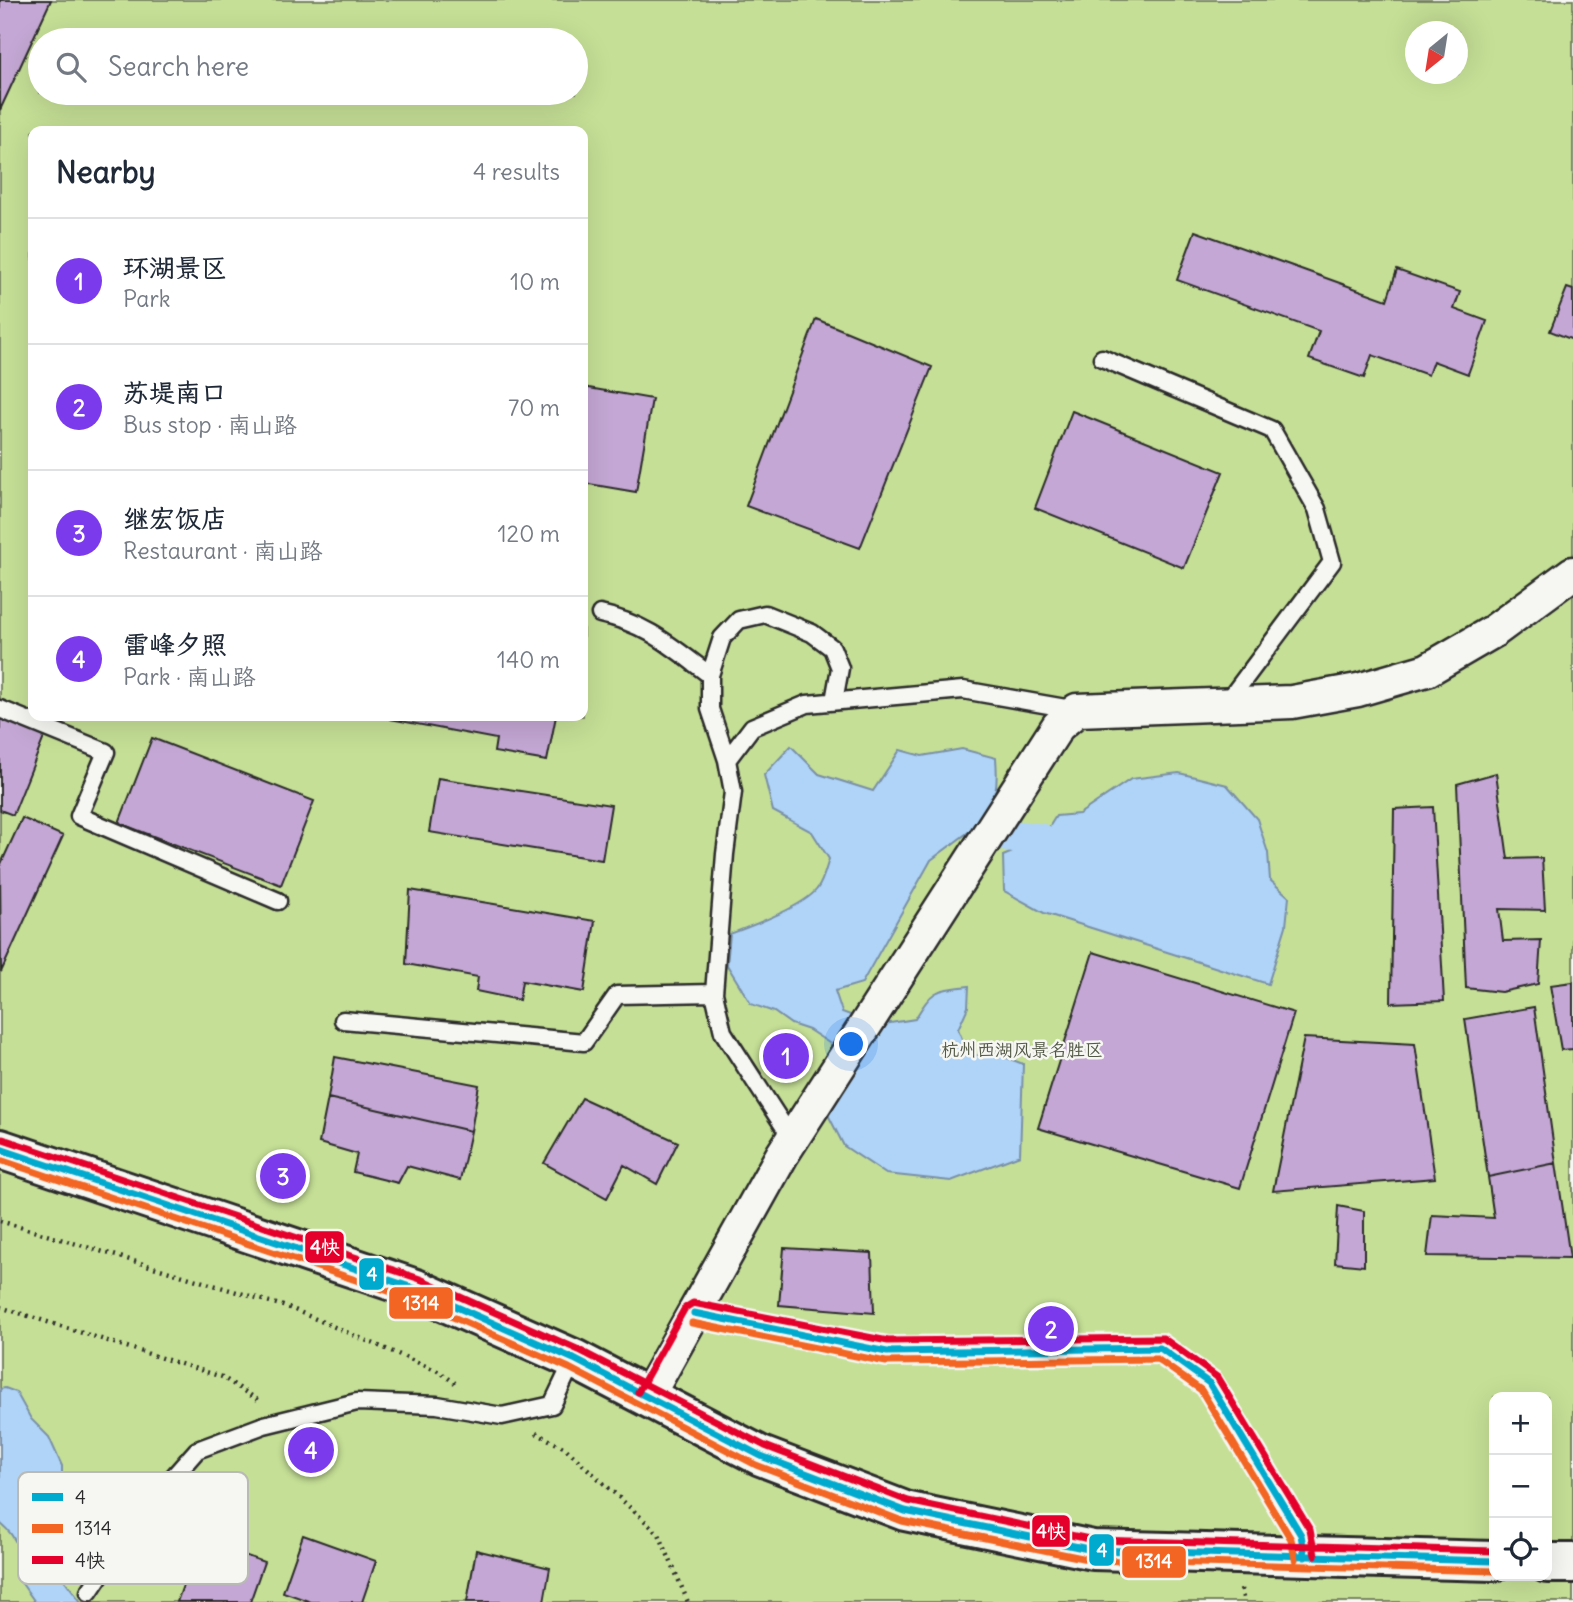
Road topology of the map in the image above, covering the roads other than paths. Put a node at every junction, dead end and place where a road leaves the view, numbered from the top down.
1 (1102, 358) dead end
2 (1573, 573) edge
3 (600, 614) dead end
4 (710, 675) junction
5 (834, 701) junction
6 (1225, 705) junction
7 (0, 709) edge
8 (1077, 710) junction
9 (28, 720) edge
10 (30, 721) edge
11 (727, 760) junction
12 (278, 901) dead end
13 (714, 993) junction
14 (343, 1020) dead end
15 (792, 1139) junction
16 (0, 1149) edge
17 (694, 1313) junction
18 (574, 1359) junction
19 (647, 1397) junction
20 (178, 1472) edge
21 (1305, 1557) junction
22 (1489, 1561) edge
23 (1552, 1563) edge
24 (1573, 1563) edge
25 (94, 1584) edge
26 (89, 1592) dead end

1 - 6 lane
2 - 6 street
3 - 4 lane
4 - 5 lane
4 - 11 lane
5 - 8 lane
5 - 11 lane
6 - 8 street
7 - 9 lane
8 - 15 street
10 - 12 lane
11 - 13 lane
13 - 14 lane
13 - 15 lane
15 - 17 street
16 - 18 main road
17 - 19 street
17 - 21 lane
18 - 19 main road
18 - 20 lane
19 - 21 main road
21 - 22 main road
23 - 24 main road
25 - 26 lane

